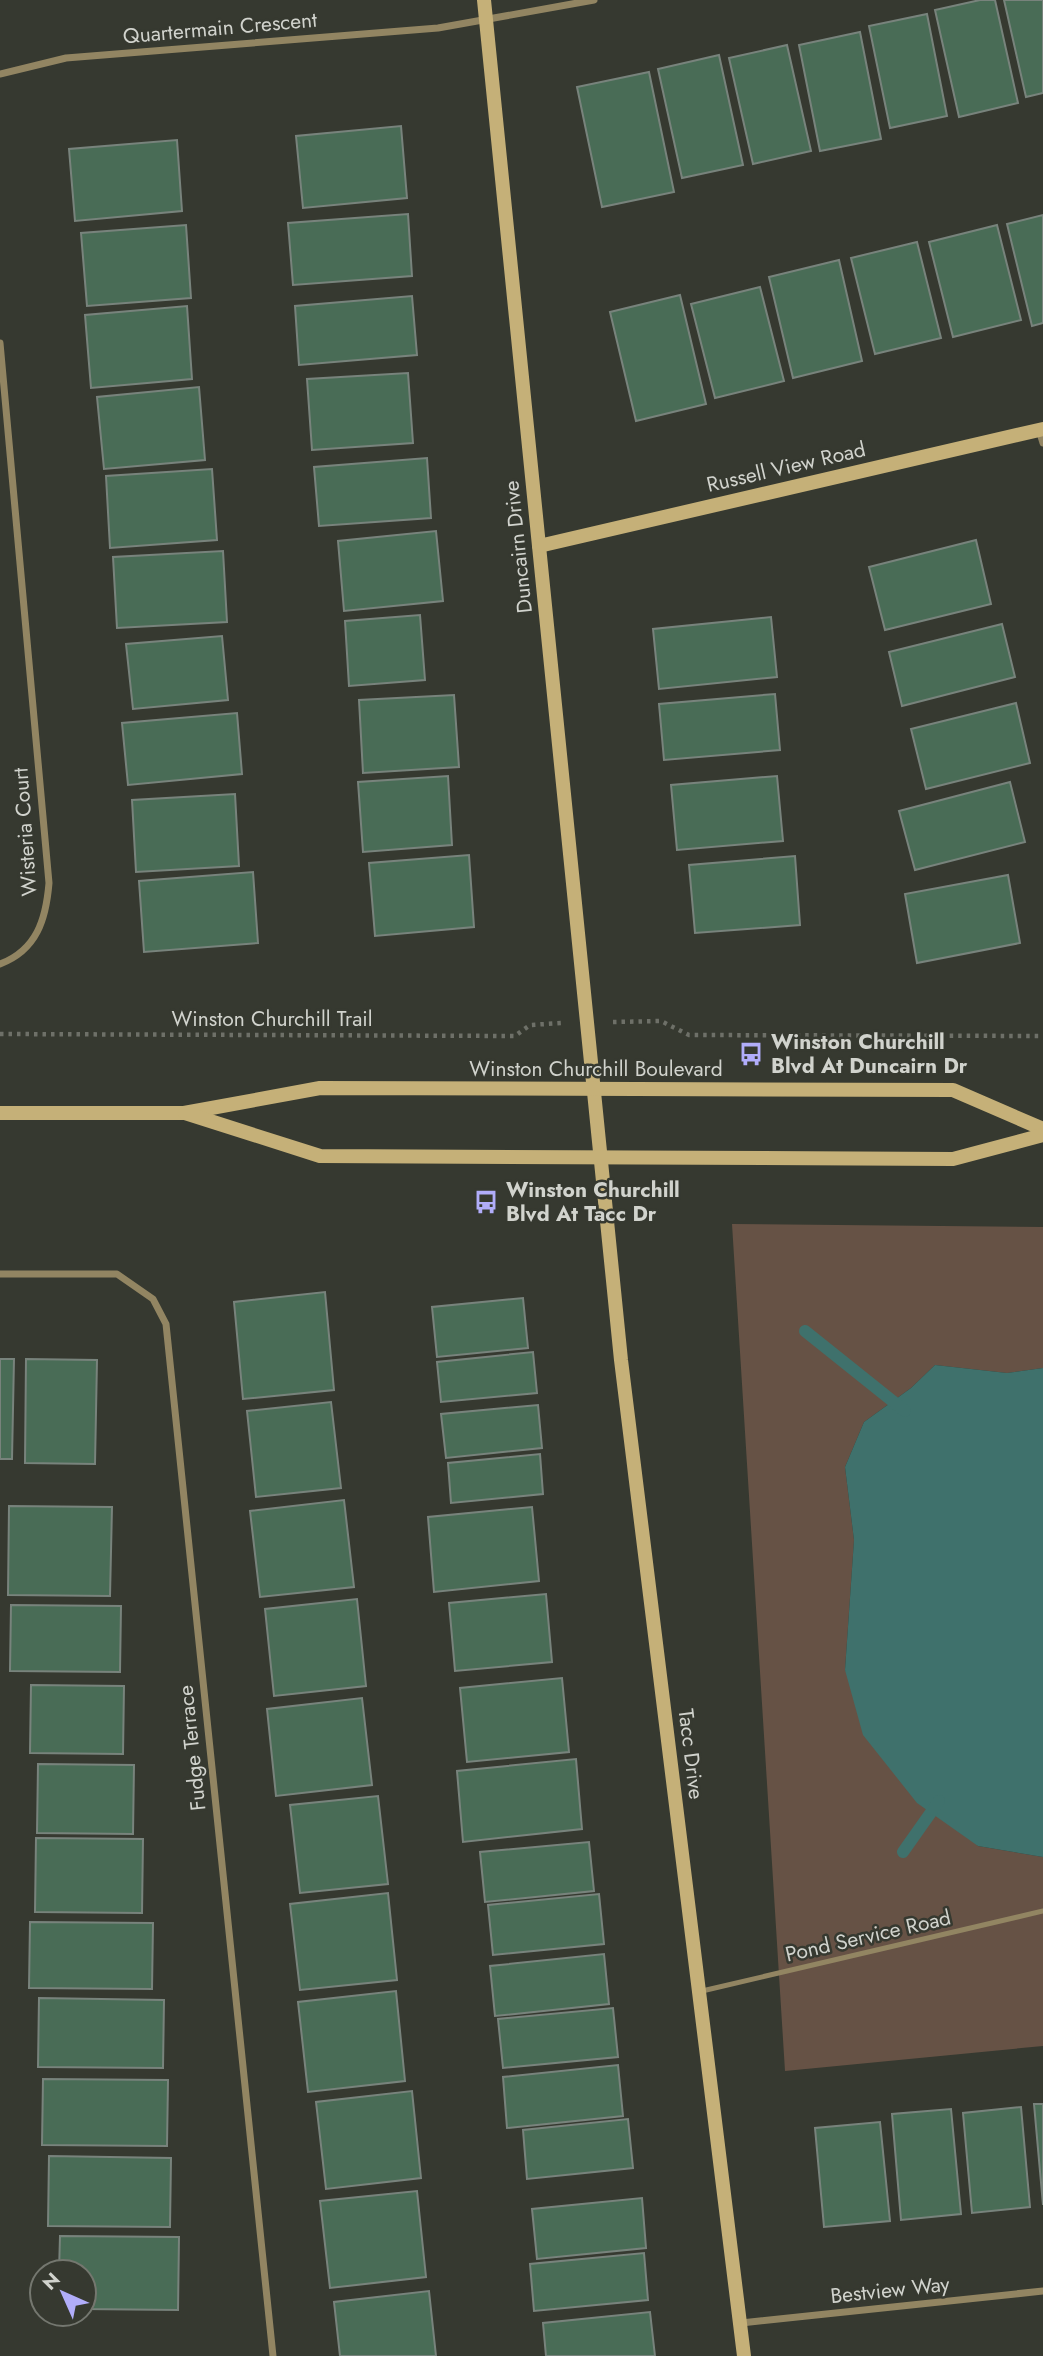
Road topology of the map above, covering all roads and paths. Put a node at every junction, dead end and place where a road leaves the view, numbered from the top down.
1 (484, 0) edge
2 (594, 0) edge
3 (486, 20) junction
4 (0, 74) edge
5 (0, 343) edge
6 (1042, 434) edge
7 (539, 546) junction
8 (0, 964) edge
9 (661, 1021) dead end
10 (540, 1023) dead end
11 (0, 1034) edge
12 (1043, 1036) edge
13 (594, 1090) junction
14 (0, 1113) edge
15 (184, 1113) junction
16 (1043, 1129) edge
17 (1043, 1135) edge
18 (601, 1157) junction
19 (0, 1274) edge
20 (1043, 1911) edge
21 (700, 1992) junction
22 (1043, 2291) edge
23 (741, 2323) junction
24 (273, 2356) edge
25 (744, 2356) edge

1 - 3 street, Duncairn Drive
2 - 3 street, Quartermain Crescent
3 - 4 street, Quartermain Crescent
3 - 7 street, Duncairn Drive
5 - 8 street, Wisteria Court
6 - 7 street, Russell View Road
7 - 13 street, Duncairn Drive
9 - 12 path
10 - 11 path, Winston Churchill Trail
13 - 15 street, Winston Churchill Boulevard
13 - 16 street, Winston Churchill Boulevard
13 - 18 street, Duncairn Drive
14 - 15 street, Winston Churchill Boulevard
15 - 18 street, Winston Churchill Boulevard
17 - 18 street, Winston Churchill Boulevard
18 - 21 street, Tacc Drive
19 - 24 street, Fudge Terrace
20 - 21 lane, Pond Service Road
21 - 23 street, Tacc Drive
22 - 23 street, Bestview Way
23 - 25 street, Tacc Drive

